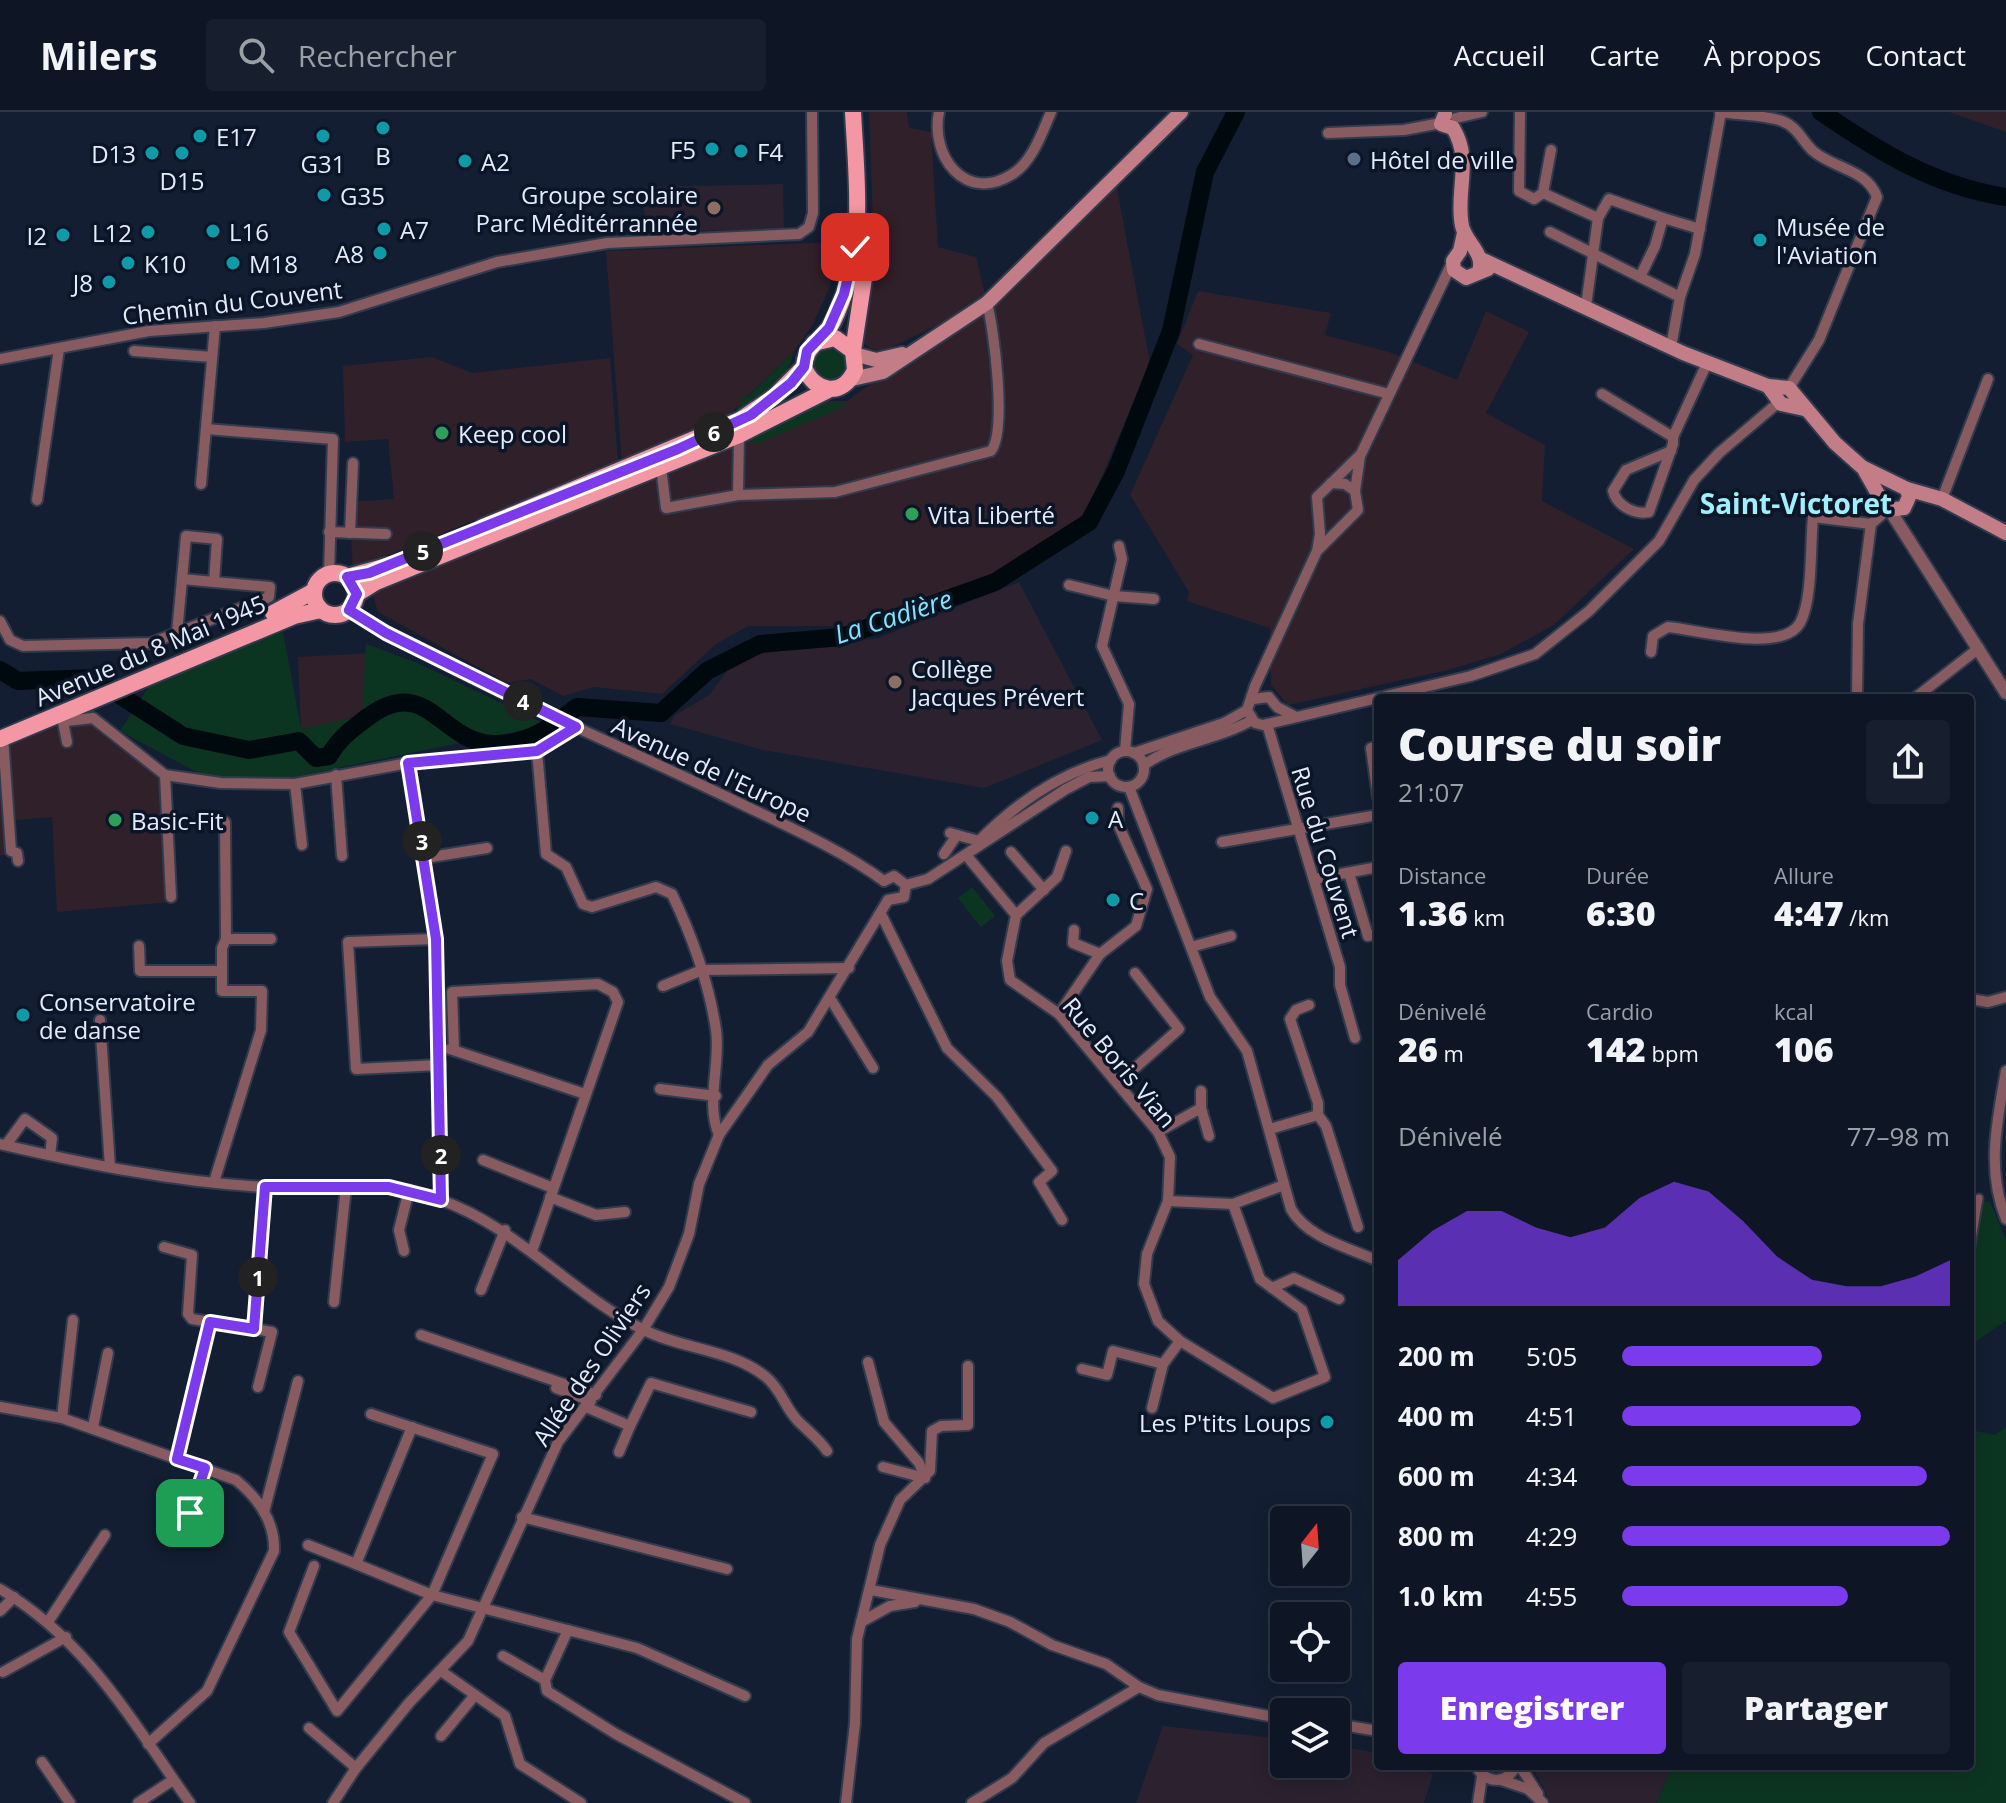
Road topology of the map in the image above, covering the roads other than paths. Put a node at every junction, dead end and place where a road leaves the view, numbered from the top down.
1 (812, 112) edge
2 (853, 112) edge
3 (939, 112) edge
4 (1051, 112) edge
5 (1181, 112) edge
6 (1482, 112) edge
7 (1520, 112) edge
8 (1721, 112) edge
9 (1448, 119) edge
10 (1328, 133) dead end
11 (854, 134) junction
12 (1551, 150) dead end
13 (1543, 193) junction
14 (1598, 218) junction
15 (1663, 218) junction
16 (1700, 229) junction
17 (1550, 232) dead end
18 (1464, 233) junction
19 (1593, 254) junction
20 (1456, 256) junction
21 (1479, 261) junction
22 (1461, 277) junction
23 (1640, 277) junction
24 (1445, 279) junction
25 (1680, 297) junction
26 (987, 303) junction
27 (1586, 306) junction
28 (215, 326) junction
29 (951, 326) junction
30 (814, 343) junction
31 (1199, 344) dead end
32 (1671, 347) junction
33 (59, 349) junction
34 (134, 351) dead end
35 (854, 352) junction
36 (212, 357) junction
37 (0, 359) edge
38 (1708, 361) junction
39 (804, 367) junction
40 (852, 379) junction
41 (1986, 381) dead end
42 (828, 390) junction
43 (1389, 394) junction
44 (1602, 394) dead end
45 (1782, 394) junction
46 (206, 429) junction
47 (739, 435) junction
48 (1673, 437) junction
49 (1671, 451) junction
50 (1361, 454) junction
51 (353, 463) dead end
52 (661, 467) junction
53 (1862, 467) junction
54 (1892, 482) junction
55 (1331, 483) junction
56 (201, 484) dead end
57 (1355, 491) junction
58 (738, 495) junction
59 (1880, 495) junction
60 (1936, 498) junction
61 (37, 500) dead end
62 (1900, 504) junction
63 (1318, 511) junction
64 (1348, 523) junction
65 (1871, 524) junction
66 (329, 532) junction
67 (350, 533) junction
68 (2006, 533) edge
69 (386, 534) dead end
70 (1119, 546) dead end
71 (1317, 551) junction
72 (329, 574) junction
73 (347, 577) junction
74 (182, 579) junction
75 (214, 582) junction
76 (1069, 585) dead end
77 (314, 591) junction
78 (357, 594) junction
79 (1114, 596) junction
80 (1154, 599) dead end
81 (321, 610) junction
82 (349, 610) junction
83 (0, 621) edge
84 (177, 633) junction
85 (1979, 648) junction
86 (1651, 652) dead end
87 (1262, 671) junction
88 (125, 681) junction
89 (2006, 693) edge
90 (1391, 694) edge
91 (1857, 694) edge
92 (1920, 694) edge
93 (1265, 695) junction
94 (85, 698) junction
95 (1374, 698) edge
96 (1253, 699) junction
97 (1277, 707) junction
98 (1250, 715) junction
99 (1294, 716) junction
100 (63, 718) junction
101 (1269, 723) junction
102 (573, 725) junction
103 (1, 735) edge
104 (67, 742) dead end
105 (1374, 748) edge
106 (537, 751) junction
107 (1129, 752) junction
108 (1111, 760) junction
109 (408, 763) junction
110 (1144, 765) junction
111 (1374, 769) edge
112 (165, 775) junction
113 (336, 775) junction
114 (1110, 776) junction
115 (295, 784) junction
116 (1129, 787) junction
117 (1118, 808) dead end
118 (1374, 816) edge
119 (225, 822) dead end
120 (1299, 827) junction
121 (979, 841) junction
122 (1222, 842) dead end
123 (302, 845) dead end
124 (487, 848) dead end
125 (1066, 851) dead end
126 (1011, 852) dead end
127 (966, 855) junction
128 (342, 856) dead end
129 (425, 858) junction
130 (18, 861) dead end
131 (951, 864) junction
132 (1374, 868) edge
133 (1349, 873) junction
134 (1314, 879) junction
135 (884, 881) junction
136 (906, 885) junction
137 (1044, 890) junction
138 (171, 897) dead end
139 (888, 900) junction
140 (1016, 915) junction
141 (882, 916) junction
142 (1074, 930) dead end
143 (1374, 935) edge
144 (1231, 936) dead end
145 (226, 939) junction
146 (271, 939) dead end
147 (436, 939) junction
148 (139, 946) dead end
149 (1191, 947) junction
150 (1100, 954) junction
151 (849, 968) junction
152 (702, 970) junction
153 (222, 971) junction
154 (1135, 973) dead end
155 (663, 986) dead end
156 (2006, 997) edge
157 (830, 998) junction
158 (1974, 1000) edge
159 (1309, 1005) dead end
160 (1059, 1014) junction
161 (100, 1020) dead end
162 (1355, 1038) dead end
163 (440, 1049) junction
164 (454, 1049) junction
165 (440, 1065) junction
166 (873, 1068) dead end
167 (2006, 1071) edge
168 (1118, 1083) junction
169 (660, 1089) dead end
170 (1201, 1091) dead end
171 (585, 1094) junction
172 (716, 1096) junction
173 (1201, 1108) junction
174 (736, 1111) junction
175 (1318, 1115) junction
176 (1270, 1129) junction
177 (1158, 1132) junction
178 (719, 1135) junction
179 (1209, 1136) dead end
180 (3, 1145) edge
181 (50, 1155) junction
182 (483, 1160) dead end
183 (110, 1167) junction
184 (214, 1182) junction
185 (1284, 1185) junction
186 (265, 1187) junction
187 (346, 1187) junction
188 (409, 1190) junction
189 (552, 1193) junction
190 (1979, 1198) dead end
191 (441, 1200) junction
192 (1168, 1201) junction
193 (1233, 1204) junction
194 (625, 1212) dead end
195 (2006, 1219) edge
196 (1062, 1220) dead end
197 (1358, 1227) dead end
198 (1974, 1228) edge
199 (505, 1230) junction
200 (164, 1247) dead end
201 (404, 1251) dead end
202 (532, 1251) junction
203 (1374, 1259) edge
204 (1272, 1288) junction
205 (481, 1290) dead end
206 (1339, 1299) dead end
207 (334, 1302) dead end
208 (73, 1320) dead end
209 (210, 1322) junction
210 (254, 1329) junction
211 (643, 1330) junction
212 (420, 1338) dead end
213 (1180, 1341) junction
214 (108, 1353) dead end
215 (868, 1362) dead end
216 (1163, 1364) junction
217 (968, 1366) dead end
218 (1082, 1369) dead end
219 (298, 1381) dead end
220 (258, 1387) dead end
221 (591, 1401) junction
222 (0, 1407) edge
223 (1152, 1408) dead end
224 (751, 1412) dead end
225 (371, 1414) dead end
226 (62, 1418) junction
227 (630, 1426) junction
228 (93, 1427) junction
229 (412, 1427) junction
230 (827, 1451) dead end
231 (619, 1452) dead end
232 (177, 1459) junction
233 (883, 1467) dead end
234 (205, 1468) junction
235 (925, 1478) junction
236 (264, 1512) junction
237 (522, 1517) junction
238 (186, 1528) dead end
239 (105, 1535) dead end
240 (308, 1545) dead end
241 (356, 1564) junction
242 (314, 1566) dead end
243 (727, 1569) dead end
244 (0, 1589) edge
245 (871, 1590) junction
246 (432, 1595) junction
247 (14, 1597) junction
248 (924, 1601) junction
249 (485, 1608) junction
250 (0, 1611) edge
251 (48, 1622) junction
252 (861, 1622) junction
253 (568, 1630) junction
254 (66, 1637) junction
255 (503, 1656) dead end
256 (441, 1671) junction
257 (3, 1672) dead end
258 (545, 1680) junction
259 (1139, 1687) junction
260 (475, 1695) junction
261 (745, 1696) dead end
262 (1270, 1716) edge
263 (1350, 1726) edge
264 (309, 1728) dead end
265 (1374, 1730) edge
266 (441, 1736) dead end
267 (148, 1744) junction
268 (42, 1762) dead end
269 (356, 1768) junction
270 (1476, 1770) edge
271 (1512, 1770) edge
272 (1521, 1770) edge
273 (173, 1780) junction
274 (1498, 1780) junction
275 (70, 1803) edge
276 (138, 1803) edge
277 (190, 1803) edge
278 (333, 1803) edge
279 (581, 1803) edge
280 (745, 1803) edge
281 (846, 1803) edge
282 (972, 1803) edge
283 (1479, 1803) edge

1 - 28 street, Chemin du Couvent
2 - 11 main road
3 - 4 street
5 - 26 main road
6 - 9 street
7 - 13 street
8 - 16 street
8 - 45 street
9 - 10 street
9 - 18 main road
11 - 30 main road
11 - 35 main road
12 - 13 street
13 - 14 street
14 - 15 street
14 - 19 street
15 - 16 street
15 - 23 street
16 - 25 street
17 - 19 street
18 - 20 main road
18 - 21 main road
19 - 23 street
19 - 27 street
20 - 21 main road
20 - 22 main road
20 - 24 street
21 - 22 main road
21 - 27 main road
22 - 24 street
23 - 25 street
24 - 43 street
25 - 32 street
26 - 29 main road
26 - 58 street
27 - 32 main road
28 - 33 street, Chemin du Couvent
28 - 36 street
29 - 35 main road
29 - 40 main road
30 - 35 main road
30 - 39 main road
31 - 43 street
32 - 38 main road
33 - 37 street, Chemin du Couvent
33 - 61 street
34 - 36 street
35 - 40 main road
36 - 46 street
38 - 45 main road
38 - 48 street
39 - 42 main road
39 - 73 main road
40 - 42 main road
41 - 60 street
42 - 47 main road
43 - 50 street
44 - 48 street
45 - 53 main road
45 - 90 street
46 - 56 street
46 - 66 street
47 - 52 main road
47 - 58 street
48 - 49 street
49 - 49 street
50 - 55 street
50 - 57 street
51 - 67 street
52 - 58 street
52 - 78 main road
53 - 54 main road
53 - 59 main road
54 - 59 main road
54 - 62 main road
55 - 57 street
55 - 63 street
57 - 64 street
59 - 62 main road
60 - 62 main road
60 - 68 main road
62 - 65 street
62 - 85 street
63 - 64 street
63 - 71 street
64 - 71 street
65 - 86 street
65 - 91 street
66 - 67 street
66 - 72 street
67 - 69 street
70 - 79 street
71 - 87 street
72 - 73 main road
72 - 77 main road
73 - 78 main road
74 - 75 street
74 - 75 street
74 - 84 street
75 - 84 street
76 - 79 street
77 - 81 main road
77 - 88 main road, Avenue du 8 Mai 1945
78 - 82 main road
79 - 80 street
79 - 107 street
81 - 82 main road
81 - 88 main road, Avenue du 8 Mai 1945
82 - 102 street, Avenue de l'Europe
83 - 84 street
85 - 89 street
85 - 92 street
87 - 93 street
87 - 96 street
88 - 94 main road, Avenue du 8 Mai 1945
93 - 96 street
93 - 97 street
94 - 100 main road, Avenue du 8 Mai 1945
94 - 103 main road, Avenue du 8 Mai 1945
95 - 99 street
96 - 98 street
97 - 99 street
97 - 101 street
98 - 101 street
98 - 107 street
98 - 110 street
99 - 101 street
100 - 103 main road, Avenue du 8 Mai 1945
100 - 104 street
100 - 112 street
101 - 120 street, Rue du Couvent
102 - 106 street
102 - 135 street, Avenue de l'Europe
103 - 130 street
105 - 111 street
106 - 109 street
106 - 152 street
107 - 108 street
107 - 110 street
108 - 114 street
108 - 121 street
109 - 113 street
109 - 129 street
110 - 116 street
112 - 115 street
112 - 138 street
113 - 115 street
113 - 128 street
114 - 116 street
114 - 127 street
115 - 123 street
116 - 149 street
117 - 150 street
118 - 120 street
119 - 145 street
120 - 122 street
120 - 134 street, Rue du Couvent
121 - 127 street
121 - 131 street
124 - 129 street
125 - 137 street
126 - 137 street
127 - 131 street
127 - 140 street
129 - 147 street
131 - 136 street
132 - 133 street
133 - 134 street
133 - 143 street
134 - 162 street, Rue du Couvent
135 - 136 street
135 - 139 street
136 - 139 street
137 - 140 street
139 - 141 street, Allée des Oliviers
140 - 160 street, Rue Boris Vian
141 - 151 street, Allée des Oliviers
141 - 196 street
142 - 150 street
144 - 149 street
145 - 146 street
145 - 153 street
147 - 163 street
147 - 165 street
148 - 153 street
149 - 176 street
150 - 160 street
151 - 152 street
151 - 157 street, Allée des Oliviers
152 - 155 street
152 - 172 street
153 - 184 street
154 - 168 street
156 - 158 street
157 - 166 street
157 - 174 street, Allée des Oliviers
159 - 175 street
160 - 168 street, Rue Boris Vian
161 - 183 street
163 - 164 street
163 - 165 street
164 - 171 street
164 - 171 street
165 - 191 street
167 - 195 street
168 - 177 street, Rue Boris Vian
169 - 172 street
170 - 173 street
171 - 189 street
172 - 174 street
172 - 178 street
173 - 177 street
173 - 179 street
174 - 178 street, Allée des Oliviers
175 - 176 street
175 - 197 street
176 - 185 street
177 - 192 street, Rue Boris Vian
178 - 211 street, Allée des Oliviers
180 - 181 street
180 - 181 street
181 - 183 street
182 - 189 street
183 - 184 street
184 - 186 street
185 - 193 street
185 - 203 street
186 - 187 street
186 - 210 street
187 - 188 street
187 - 207 street
188 - 191 street
188 - 201 street
189 - 194 street
189 - 202 street
190 - 198 street
191 - 199 street
192 - 193 street
192 - 213 street, Rue Boris Vian
193 - 204 street
199 - 202 street
199 - 205 street
200 - 209 street
202 - 211 street
204 - 206 street
204 - 213 street, Rue Boris Vian
208 - 226 street
209 - 210 street
209 - 232 street
210 - 220 street
211 - 221 street, Allée des Oliviers
211 - 230 street
212 - 221 street
213 - 216 street
214 - 228 street
215 - 235 street
216 - 218 street
216 - 223 street
217 - 235 street
219 - 236 street
221 - 227 street
221 - 237 street, Allée des Oliviers
222 - 226 street
224 - 227 street
225 - 229 street
226 - 228 street
227 - 231 street
228 - 232 street
229 - 241 street
229 - 246 street
232 - 234 street
233 - 235 street
234 - 236 street
234 - 238 street
235 - 245 street
236 - 267 street
237 - 243 street
237 - 249 street, Allée des Oliviers
239 - 251 street
240 - 241 street
241 - 246 street
242 - 246 street
244 - 247 street
245 - 248 street
245 - 252 street
246 - 249 street
247 - 250 street
247 - 251 street
248 - 252 street
248 - 259 street
249 - 253 street
249 - 256 street, Allée des Oliviers
251 - 254 street
252 - 281 street
253 - 258 street
253 - 261 street
254 - 257 street
254 - 267 street
255 - 258 street
256 - 260 street
256 - 269 street, Allée des Oliviers
258 - 280 street
259 - 262 street
259 - 282 street
260 - 266 street
260 - 279 street
263 - 265 street
264 - 269 street
267 - 273 street
268 - 275 street
269 - 278 street, Allée des Oliviers
270 - 274 street
270 - 283 street
271 - 274 street
272 - 274 street
273 - 276 street
273 - 277 street
274 - 283 street

